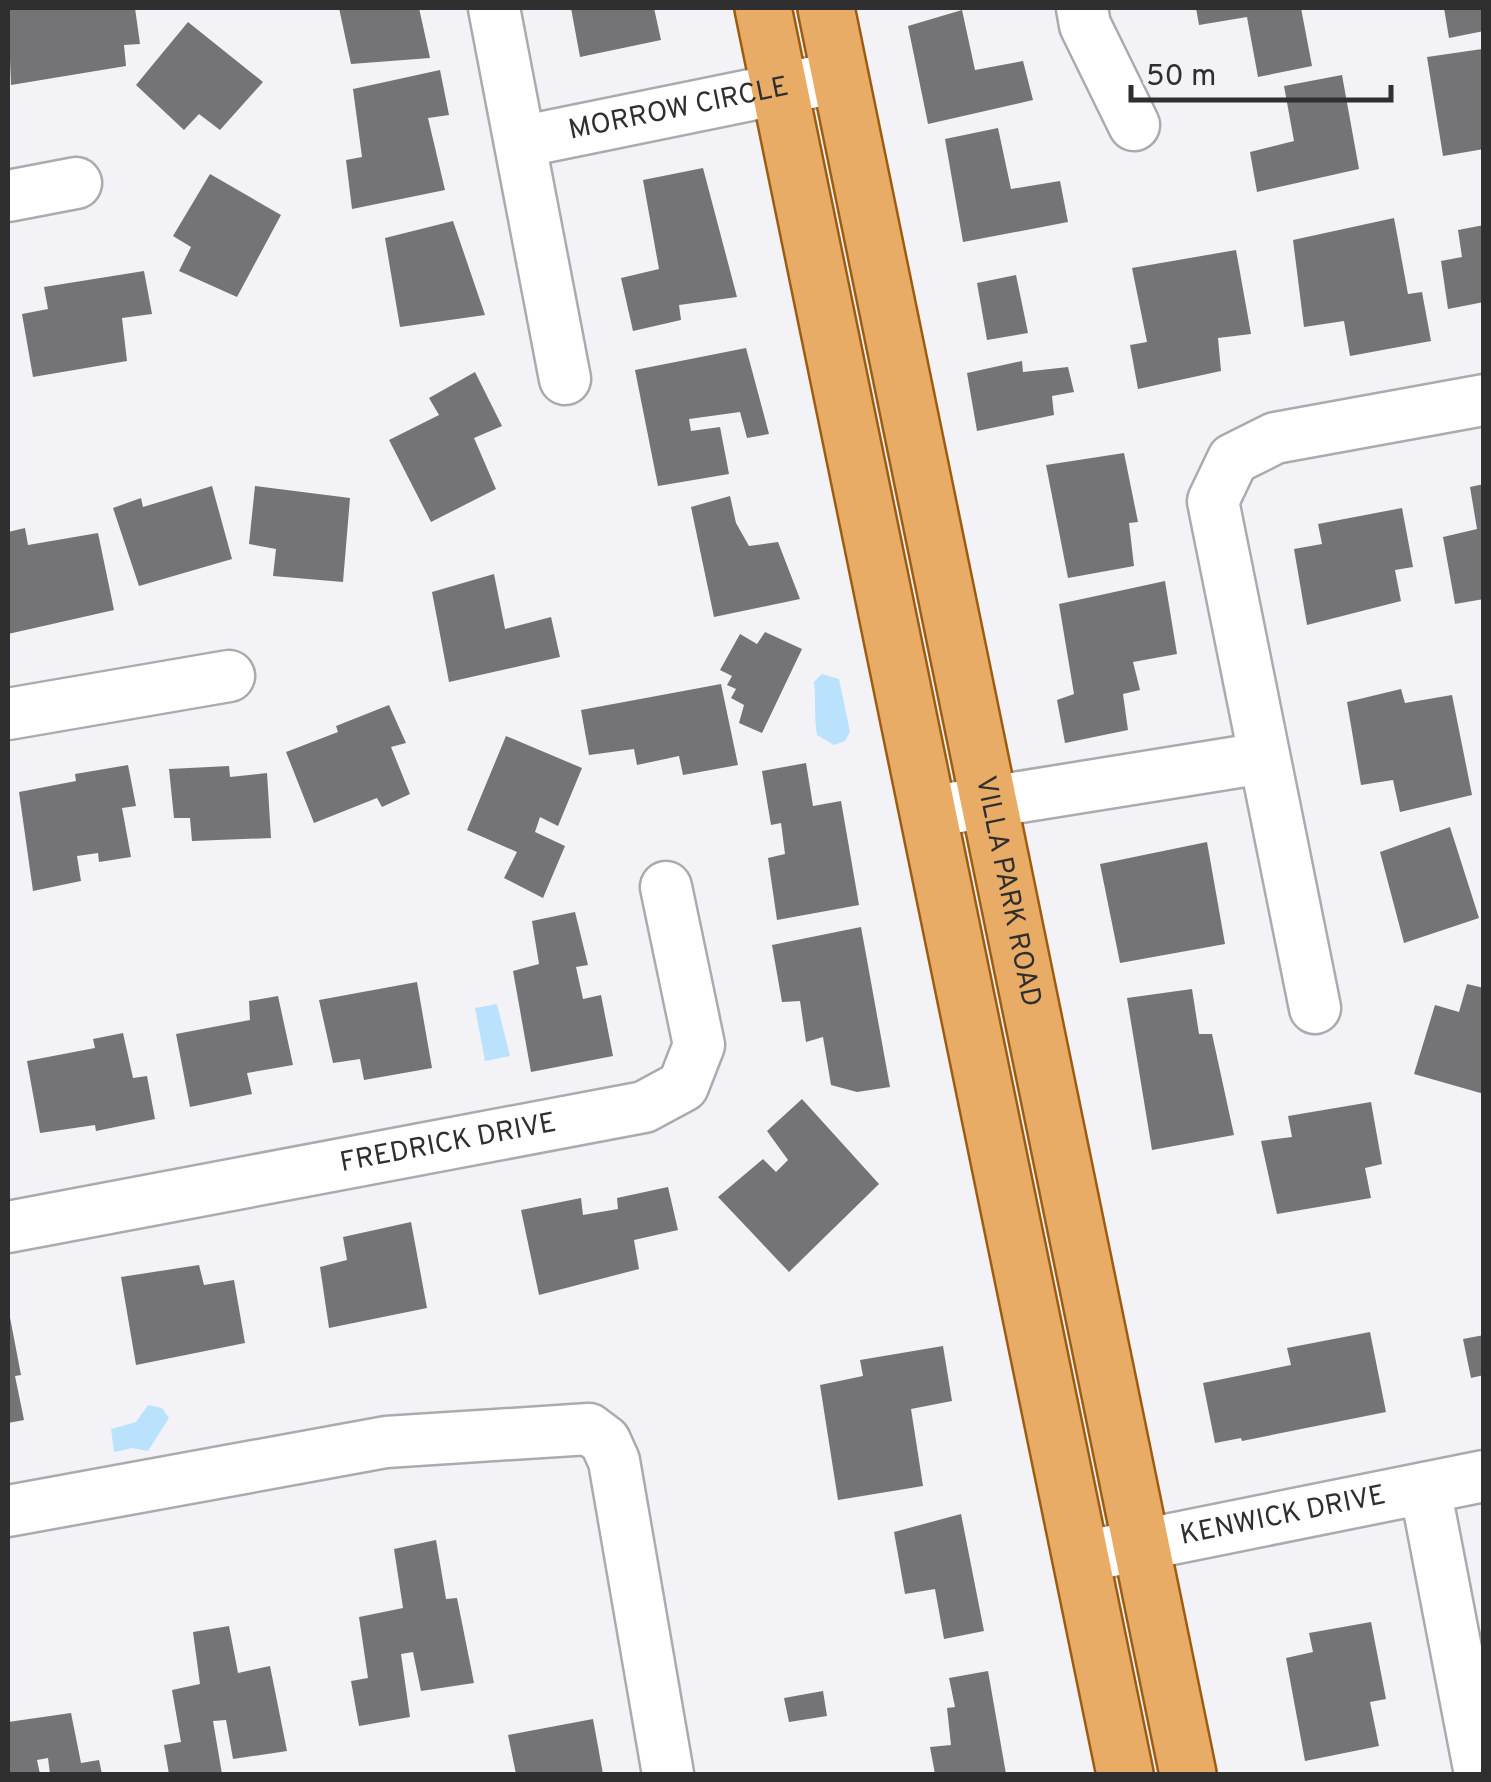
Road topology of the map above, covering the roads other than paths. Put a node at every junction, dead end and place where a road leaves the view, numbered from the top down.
1 (494, 8) edge
2 (763, 8) edge
3 (826, 8) edge
4 (1082, 8) edge
5 (839, 77) junction
6 (779, 89) junction
7 (1134, 125) dead end
8 (520, 142) junction
9 (76, 184) dead end
10 (8, 196) edge
11 (565, 379) dead end
12 (1484, 400) edge
13 (229, 676) dead end
14 (8, 714) edge
15 (1263, 758) junction
16 (989, 802) junction
17 (927, 812) junction
18 (666, 887) dead end
19 (1316, 1008) dead end
20 (8, 1227) edge
21 (1484, 1476) edge
22 (1425, 1488) junction
23 (8, 1511) edge
24 (1143, 1544) junction
25 (1082, 1557) junction
26 (668, 1774) edge
27 (1125, 1774) edge
28 (1188, 1774) edge
29 (1480, 1774) edge

1 - 8 street
2 - 6 main road
3 - 5 main road, VILLA PARK ROAD
4 - 7 street
5 - 6 street, MORROW CIRCLE
5 - 16 main road, VILLA PARK ROAD
6 - 8 street, MORROW CIRCLE
6 - 17 main road
8 - 11 street
9 - 10 street
12 - 15 street
13 - 14 street
15 - 16 street
15 - 19 street
16 - 17 street
16 - 24 main road, VILLA PARK ROAD
17 - 25 main road
18 - 20 street, FREDRICK DRIVE
21 - 22 street, KENWICK DRIVE
22 - 24 street, KENWICK DRIVE
22 - 29 street
23 - 26 street
24 - 25 street, KENWICK DRIVE
24 - 28 main road, VILLA PARK ROAD
25 - 27 main road

